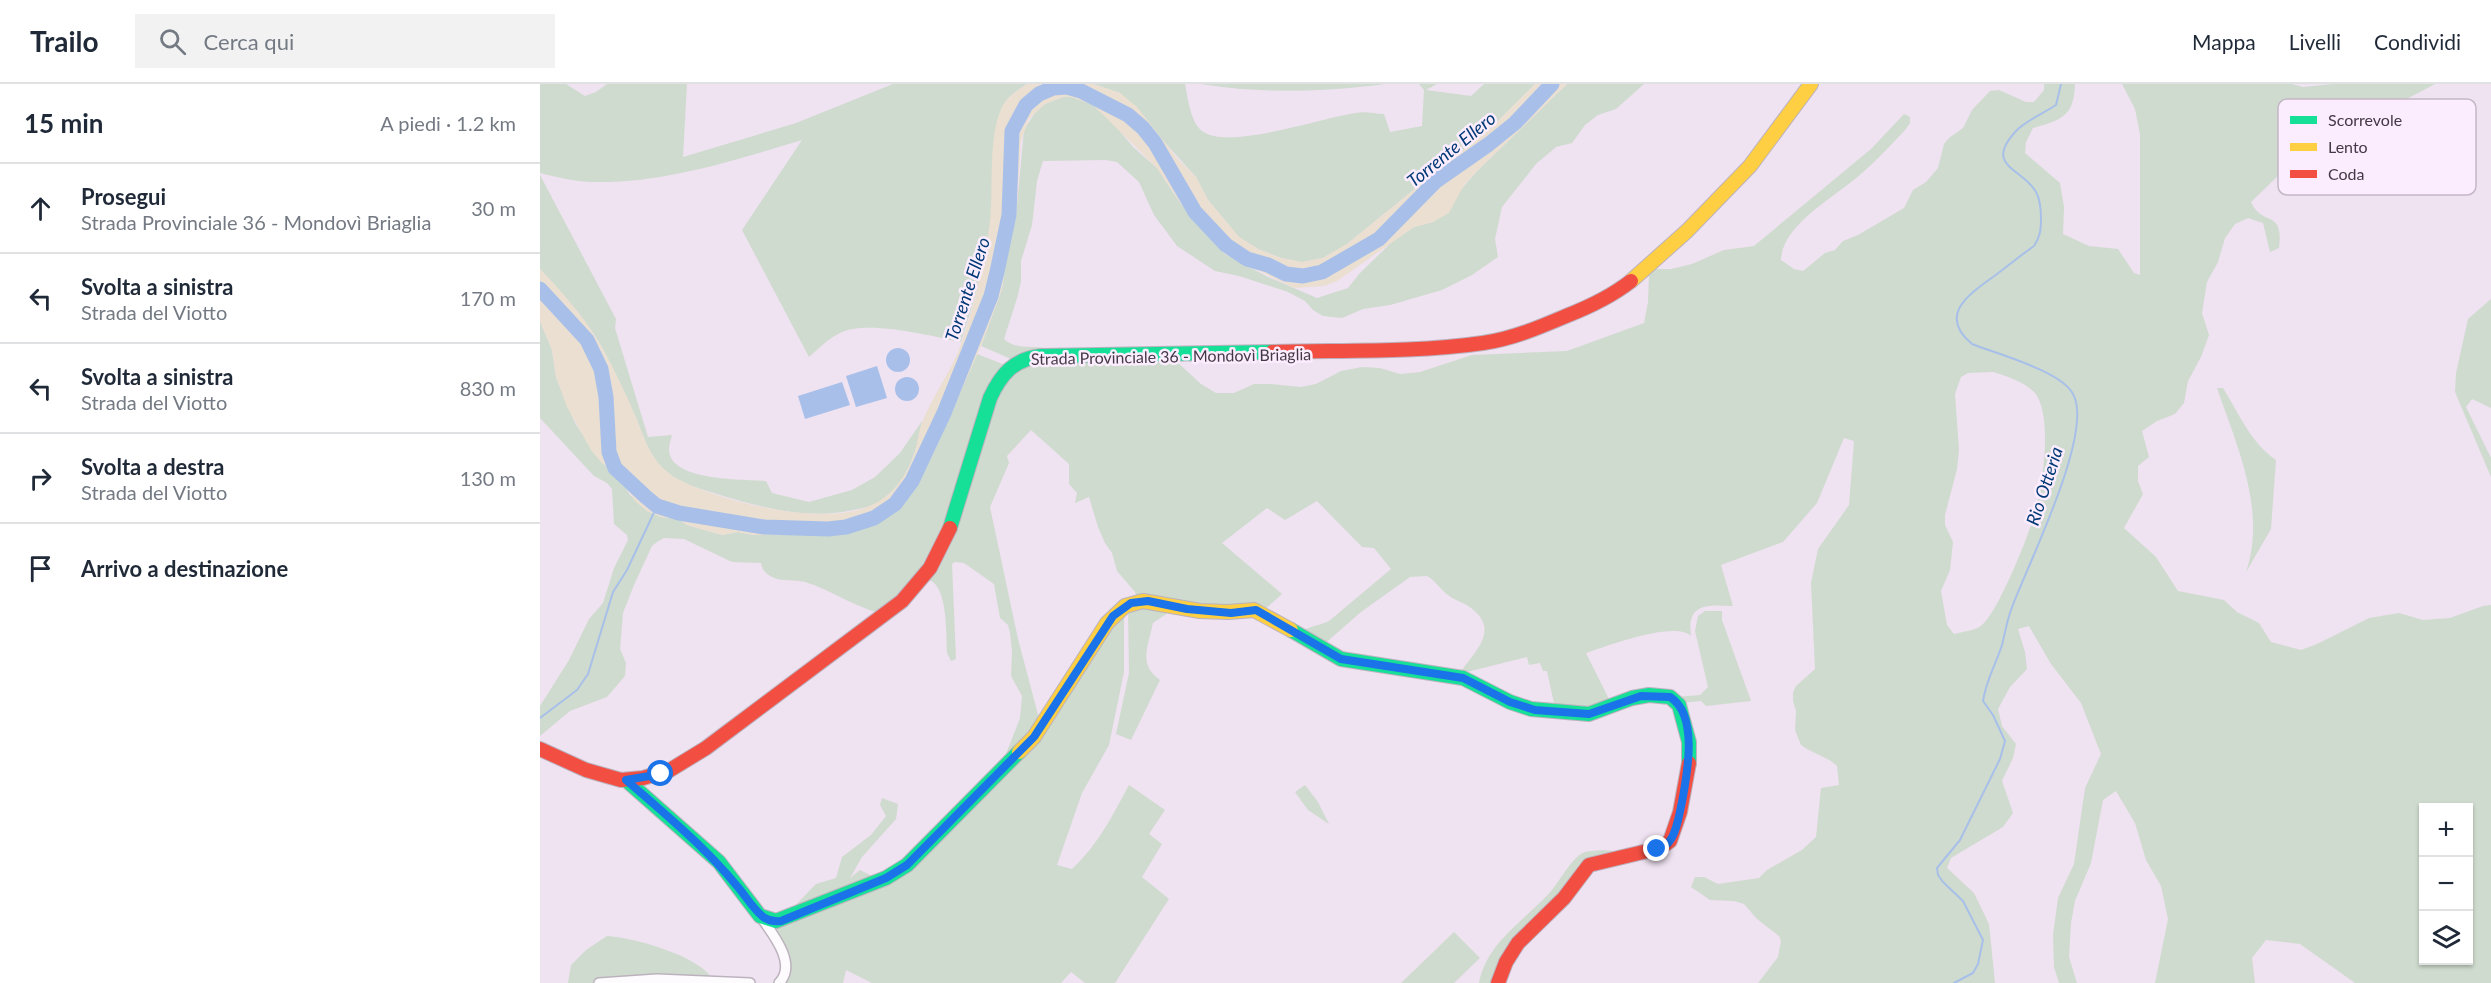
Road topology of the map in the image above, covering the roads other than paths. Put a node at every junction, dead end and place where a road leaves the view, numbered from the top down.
1 (1811, 84) edge
2 (540, 749) edge
3 (626, 780) junction
4 (760, 916) junction
5 (599, 983) edge
6 (750, 983) edge
7 (779, 983) edge
8 (1498, 983) edge

1 - 3 street, Strada Provinciale 36 - Mondovì Briaglia
2 - 3 street, Strada Provinciale 36 - Mondovì Briaglia
3 - 4 street
4 - 7 street
4 - 8 street
5 - 6 street

